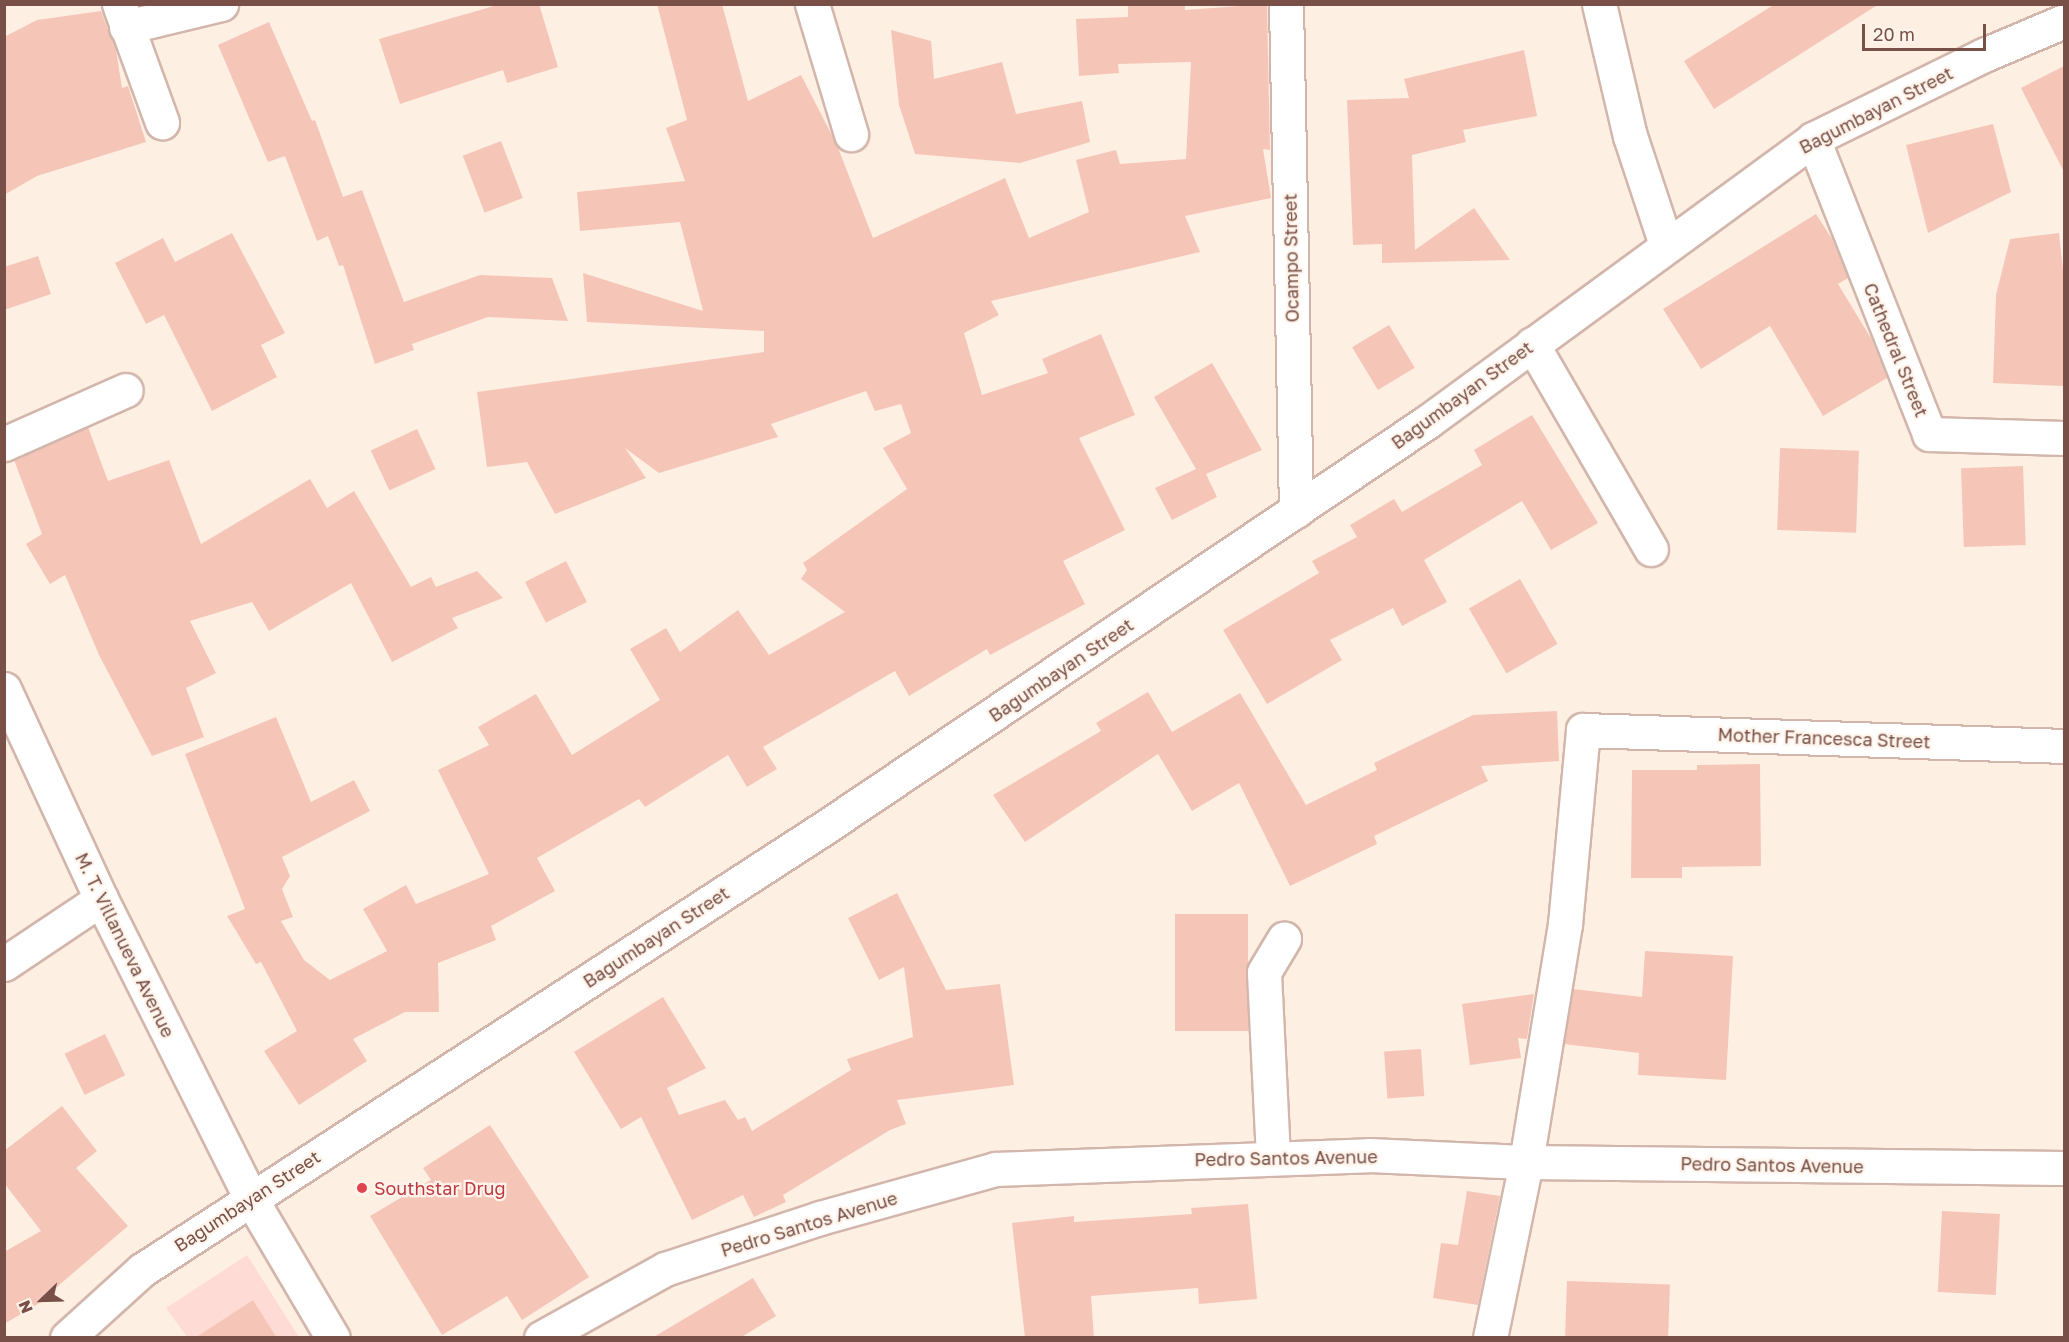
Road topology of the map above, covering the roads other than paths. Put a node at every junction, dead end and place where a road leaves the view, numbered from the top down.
1 (221, 4) edge
2 (812, 4) edge
3 (1286, 4) edge
4 (1599, 4) edge
5 (122, 16) edge
6 (2064, 21) edge
7 (162, 122) dead end
8 (851, 134) dead end
9 (1813, 139) junction
10 (1666, 244) junction
11 (1532, 344) junction
12 (126, 390) dead end
13 (2064, 438) edge
14 (4, 444) edge
15 (1296, 511) junction
16 (1651, 549) dead end
17 (4, 689) edge
18 (2064, 746) edge
19 (102, 899) junction
20 (1284, 939) dead end
21 (4, 964) edge
22 (1273, 1157) junction
23 (1526, 1162) junction
24 (2064, 1168) edge
25 (251, 1199) junction
26 (67, 1338) edge
27 (333, 1338) edge
28 (541, 1338) edge
29 (1490, 1338) edge

1 - 5 street
2 - 8 street
3 - 15 street, Ocampo Street
4 - 10 street
5 - 7 street
6 - 9 street, Bagumbayan Street
9 - 10 street, Bagumbayan Street
9 - 13 street, Cathedral Street
10 - 11 street, Bagumbayan Street
11 - 15 street, Bagumbayan Street
11 - 16 street
12 - 14 street
15 - 25 street, Bagumbayan Street
17 - 19 street, M. T. Villanueva Avenue
18 - 23 street, Mother Francesca Street
19 - 21 street
19 - 25 street, M. T. Villanueva Avenue
20 - 22 street
22 - 23 street, Pedro Santos Avenue
22 - 28 street, Pedro Santos Avenue
23 - 24 street, Pedro Santos Avenue
23 - 29 street
25 - 26 street, Bagumbayan Street
25 - 27 street, M. T. Villanueva Avenue

